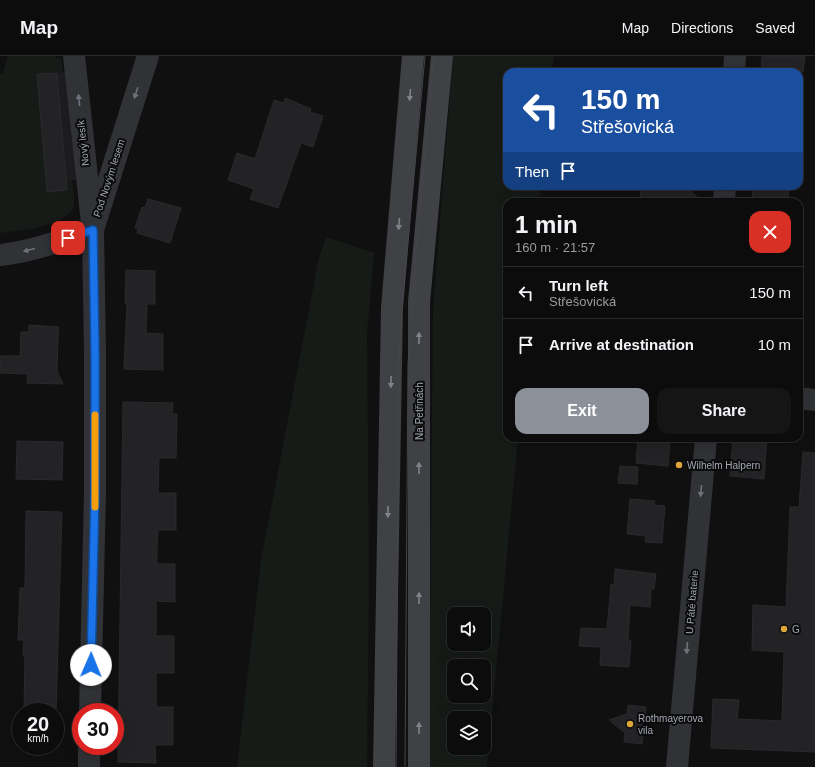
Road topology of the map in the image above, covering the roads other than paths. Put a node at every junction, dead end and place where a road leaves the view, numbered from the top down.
1 (74, 56) edge
2 (148, 56) edge
3 (413, 56) edge
4 (442, 56) edge
5 (735, 56) edge
6 (734, 68) edge
7 (93, 230) junction
8 (0, 255) edge
9 (803, 398) edge
10 (815, 400) edge
11 (706, 442) edge
12 (90, 703) edge
13 (89, 755) edge
14 (89, 767) edge
15 (384, 767) edge
16 (419, 767) edge
17 (677, 767) edge

7 -> 1 street, Nový lesík
2 -> 7 street, Pod Novým lesem
3 -> 15 street
16 -> 4 street, Na Petřinách
5 - 6 street
7 -> 8 street
7 - 12 street, Pod Novým lesem
9 - 10 street
11 -> 17 street, U Páté baterie
13 - 14 street

